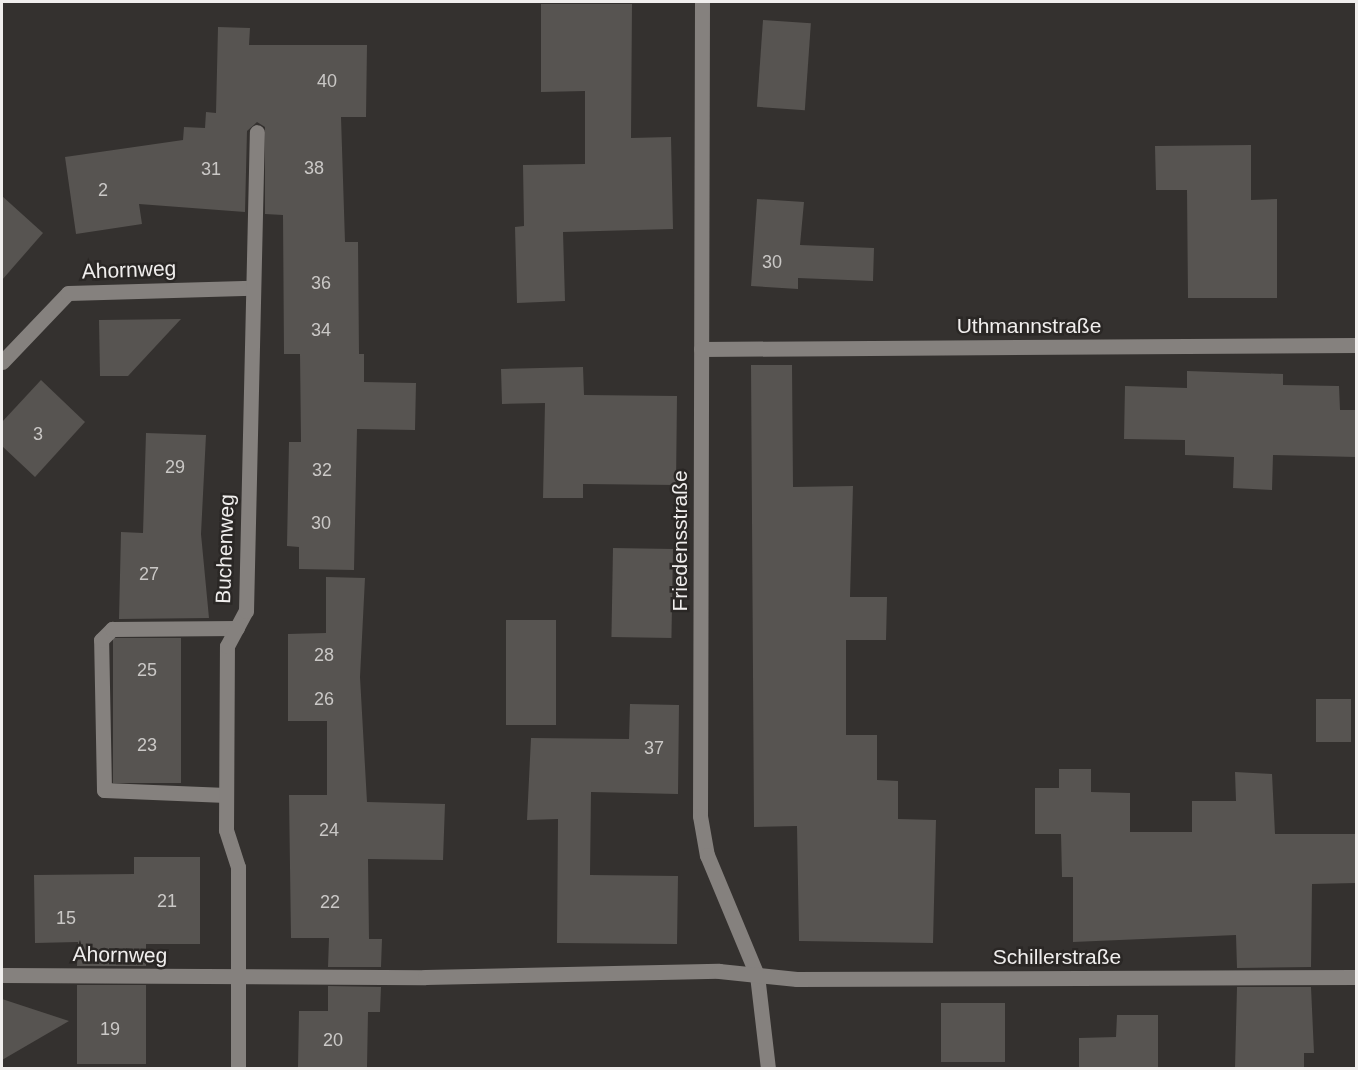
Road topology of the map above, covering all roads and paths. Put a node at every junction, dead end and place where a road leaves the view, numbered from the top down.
1 (702, 2) edge
2 (256, 132) dead end
3 (252, 288) junction
4 (1356, 345) edge
5 (701, 348) junction
6 (2, 362) edge
7 (237, 628) junction
8 (226, 795) junction
9 (2, 975) edge
10 (757, 975) junction
11 (239, 977) junction
12 (1356, 977) edge
13 (238, 1068) edge
14 (768, 1068) edge

1 - 5 street, Friedensstraße
2 - 3 street, Buchenweg
3 - 6 street, Ahornweg
3 - 7 street, Buchenweg
4 - 5 street, Uthmannstraße
5 - 10 street, Friedensstraße
7 - 8 street, Buchenweg
7 - 8 street
8 - 11 street, Buchenweg
9 - 11 street, Ahornweg
10 - 11 street, Ahornweg
10 - 12 street, Schillerstraße
10 - 14 street, Friedensstraße
11 - 13 street, Buchenweg

